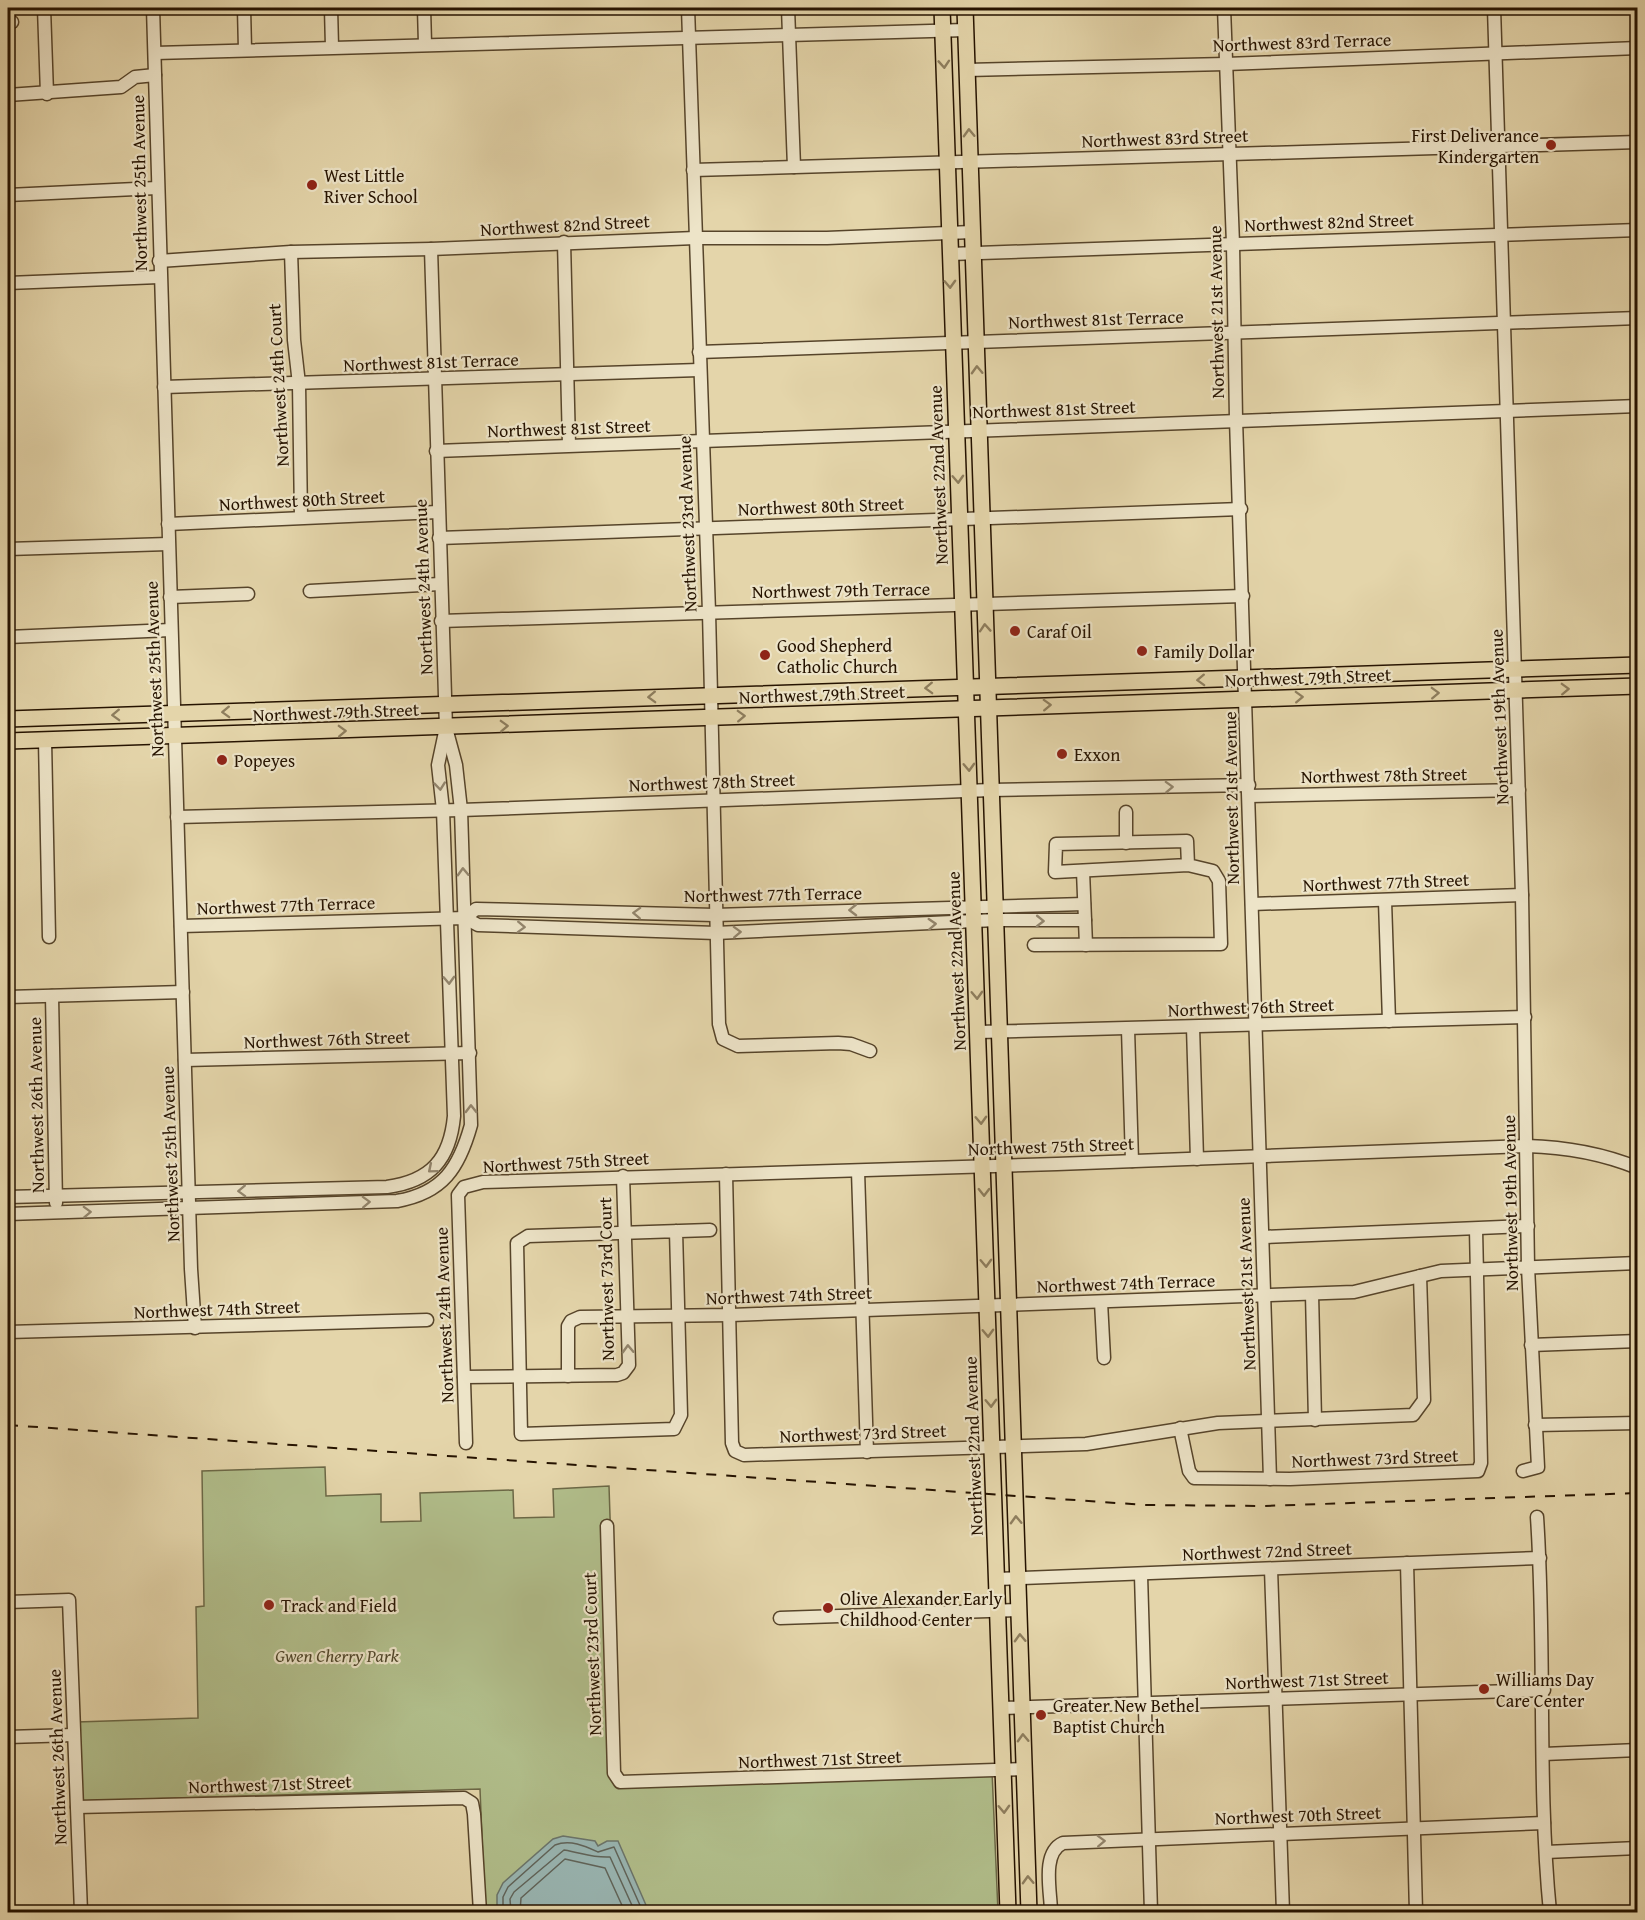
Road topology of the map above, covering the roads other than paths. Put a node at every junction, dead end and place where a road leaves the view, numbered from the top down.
1 (44, 8) edge
2 (153, 8) edge
3 (244, 8) edge
4 (331, 8) edge
5 (424, 8) edge
6 (688, 8) edge
7 (788, 8) edge
8 (942, 8) edge
9 (966, 8) edge
10 (1224, 8) edge
11 (1494, 8) edge
12 (942, 30) junction
13 (966, 30) junction
14 (789, 36) junction
15 (689, 37) junction
16 (425, 44) junction
17 (332, 47) junction
18 (1638, 48) edge
19 (245, 50) junction
20 (154, 53) junction
21 (1495, 53) junction
22 (1226, 64) junction
23 (967, 70) junction
24 (155, 75) junction
25 (47, 94) junction
26 (8, 95) edge
27 (1638, 142) edge
28 (1498, 146) junction
29 (1230, 154) junction
30 (947, 162) junction
31 (970, 162) junction
32 (794, 167) junction
33 (693, 170) junction
34 (157, 188) junction
35 (8, 195) edge
36 (1638, 230) edge
37 (972, 232) junction
38 (949, 233) junction
39 (1501, 234) junction
40 (695, 238) junction
41 (564, 242) junction
42 (1233, 244) junction
43 (431, 249) junction
44 (291, 252) junction
45 (973, 252) junction
46 (950, 254) junction
47 (159, 261) junction
48 (159, 277) junction
49 (8, 283) edge
50 (1638, 318) edge
51 (1504, 321) junction
52 (1236, 332) junction
53 (952, 342) junction
54 (976, 342) junction
55 (699, 351) junction
56 (699, 370) junction
57 (568, 376) junction
58 (434, 380) junction
59 (299, 384) junction
60 (164, 387) junction
61 (1638, 406) edge
62 (1508, 410) junction
63 (1236, 420) junction
64 (978, 430) junction
65 (955, 431) junction
66 (701, 441) junction
67 (569, 445) junction
68 (436, 451) junction
69 (1241, 510) junction
70 (438, 512) junction
71 (301, 518) junction
72 (960, 519) junction
73 (981, 519) junction
74 (168, 524) junction
75 (704, 527) junction
76 (439, 538) junction
77 (168, 544) junction
78 (8, 549) edge
79 (440, 584) junction
80 (310, 591) dead end
81 (248, 594) dead end
82 (1243, 596) junction
83 (170, 597) junction
84 (984, 604) junction
85 (963, 605) junction
86 (709, 612) junction
87 (441, 621) junction
88 (171, 630) junction
89 (8, 636) edge
90 (1638, 665) edge
91 (1516, 669) junction
92 (1395, 672) junction
93 (1246, 678) junction
94 (1103, 684) junction
95 (988, 686) junction
96 (1638, 686) edge
97 (967, 687) junction
98 (1516, 690) junction
99 (850, 691) junction
100 (1395, 694) junction
101 (710, 696) junction
102 (1247, 699) junction
103 (579, 700) junction
104 (1105, 703) junction
105 (444, 704) junction
106 (989, 707) junction
107 (968, 708) junction
108 (310, 709) junction
109 (175, 713) junction
110 (791, 714) junction
111 (711, 717) junction
112 (8, 719) edge
113 (580, 723) junction
114 (446, 728) junction
115 (311, 732) junction
116 (175, 735) junction
117 (45, 740) junction
118 (8, 741) edge
119 (1519, 789) junction
120 (991, 790) junction
121 (1249, 790) junction
122 (970, 792) junction
123 (714, 800) junction
124 (443, 810) junction
125 (461, 810) junction
126 (1126, 812) dead end
127 (177, 817) junction
128 (1126, 843) junction
129 (1188, 865) junction
130 (1083, 871) junction
131 (1522, 895) junction
132 (1384, 901) junction
133 (1084, 904) junction
134 (1252, 904) junction
135 (587, 912) junction
136 (995, 913) junction
137 (669, 914) junction
138 (715, 915) junction
139 (974, 915) junction
140 (447, 918) junction
141 (465, 918) junction
142 (1085, 920) junction
143 (181, 926) junction
144 (587, 929) junction
145 (668, 931) junction
146 (716, 933) junction
147 (49, 937) dead end
148 (1034, 945) dead end
149 (1086, 945) junction
150 (183, 992) junction
151 (52, 996) junction
152 (8, 997) edge
153 (1525, 1017) junction
154 (1389, 1021) junction
155 (1255, 1025) junction
156 (1193, 1027) junction
157 (1128, 1029) junction
158 (999, 1030) junction
159 (978, 1032) junction
160 (870, 1051) dead end
161 (470, 1053) junction
162 (452, 1054) junction
163 (185, 1060) junction
164 (1527, 1146) junction
165 (1260, 1157) junction
166 (1197, 1159) junction
167 (1132, 1161) junction
168 (1004, 1165) junction
169 (983, 1166) junction
170 (1638, 1168) edge
171 (858, 1171) junction
172 (726, 1174) junction
173 (623, 1176) junction
174 (464, 1187) joint
175 (335, 1189) junction
176 (266, 1191) junction
177 (189, 1193) junction
178 (120, 1195) junction
179 (8, 1197) edge
180 (56, 1197) junction
181 (336, 1203) junction
182 (267, 1205) junction
183 (190, 1208) junction
184 (120, 1210) junction
185 (56, 1213) junction
186 (8, 1214) edge
187 (1528, 1227) junction
188 (1476, 1228) junction
189 (710, 1230) dead end
190 (676, 1231) junction
191 (624, 1233) junction
192 (1263, 1237) junction
193 (1638, 1263) edge
194 (1528, 1267) junction
195 (1478, 1269) junction
196 (1420, 1276) junction
197 (1312, 1294) junction
198 (1265, 1296) junction
199 (1101, 1302) junction
200 (1008, 1305) junction
201 (987, 1307) junction
202 (863, 1310) junction
203 (731, 1315) junction
204 (627, 1316) junction
205 (678, 1316) junction
206 (426, 1320) dead end
207 (571, 1321) joint
208 (195, 1328) junction
209 (8, 1332) edge
210 (1638, 1341) edge
211 (1531, 1345) junction
212 (1104, 1358) dead end
213 (568, 1376) junction
214 (464, 1377) junction
215 (519, 1377) junction
216 (1316, 1420) junction
217 (1268, 1422) junction
218 (1638, 1423) edge
219 (1535, 1425) junction
220 (1180, 1428) junction
221 (466, 1443) dead end
222 (992, 1447) junction
223 (1013, 1447) junction
224 (867, 1452) junction
225 (1523, 1471) dead end
226 (1270, 1479) junction
227 (1537, 1517) dead end
228 (607, 1526) dead end
229 (1540, 1558) junction
230 (1407, 1563) junction
231 (1271, 1569) junction
232 (1141, 1575) junction
233 (996, 1579) junction
234 (1018, 1579) junction
235 (8, 1602) edge
236 (1019, 1610) junction
237 (997, 1611) junction
238 (780, 1618) dead end
239 (1544, 1690) junction
240 (1409, 1694) junction
241 (1276, 1699) junction
242 (1143, 1703) junction
243 (1022, 1707) junction
244 (1000, 1708) junction
245 (73, 1735) junction
246 (8, 1737) edge
247 (1638, 1750) edge
248 (1544, 1754) junction
249 (1024, 1769) junction
250 (1003, 1770) junction
251 (617, 1780) joint
252 (77, 1807) junction
253 (1544, 1823) junction
254 (1415, 1828) junction
255 (1280, 1834) junction
256 (1148, 1839) junction
257 (1638, 1848) edge
258 (1546, 1852) junction
259 (81, 1912) edge
260 (480, 1912) edge
261 (1008, 1912) edge
262 (1029, 1912) edge
263 (1051, 1912) edge
264 (1151, 1912) edge
265 (1283, 1912) edge
266 (1416, 1912) edge
267 (1550, 1912) edge

1 - 25 street
2 - 20 street, Northwest 25th Avenue
3 - 19 street
4 - 17 street
5 - 16 street
6 - 15 street, Northwest 23rd Avenue
7 - 14 street
8 - 12 main road, Northwest 22nd Avenue
9 - 13 main road
10 - 22 street, Northwest 21st Avenue
11 - 21 street, Northwest 19th Avenue
12 - 13 street
12 - 14 street
12 -> 30 main road, Northwest 22nd Avenue
13 - 23 main road
14 - 15 street
14 - 32 street
15 - 16 street
15 - 33 street, Northwest 23rd Avenue
16 - 17 street
17 - 19 street
18 - 21 street, Northwest 83rd Terrace
19 - 20 street
20 - 24 street, Northwest 25th Avenue
21 - 22 street, Northwest 83rd Terrace
21 - 28 street, Northwest 19th Avenue
22 - 23 street, Northwest 83rd Terrace
22 - 29 street, Northwest 21st Avenue
31 -> 23 main road
24 - 25 street
24 - 34 street, Northwest 25th Avenue
25 - 26 street
27 - 28 street, Northwest 83rd Street
28 - 29 street, Northwest 83rd Street
28 - 39 street, Northwest 19th Avenue
29 - 31 street, Northwest 83rd Street
29 - 42 street, Northwest 21st Avenue
30 - 31 street, Northwest 83rd Street
30 - 32 street, Northwest 83rd Street
30 - 38 main road, Northwest 22nd Avenue
31 - 37 main road
32 - 33 street, Northwest 83rd Street
33 - 40 street, Northwest 23rd Avenue
34 - 35 street
34 - 47 street, Northwest 25th Avenue
36 - 39 street, Northwest 82nd Street
37 - 38 street, Northwest 82nd Street
37 - 45 main road
38 - 40 street, Northwest 82nd Street
38 - 46 main road, Northwest 22nd Avenue
39 - 42 street, Northwest 82nd Street
39 - 51 street, Northwest 19th Avenue
40 - 41 street, Northwest 82nd Street
40 - 55 street, Northwest 23rd Avenue
41 - 43 street, Northwest 82nd Street
41 - 57 street
42 - 45 street, Northwest 82nd Street
42 - 52 street, Northwest 21st Avenue
43 - 44 street, Northwest 82nd Street
43 - 58 street, Northwest 24th Avenue
44 - 47 street, Northwest 82nd Street
44 - 59 street, Northwest 24th Court
45 - 46 street, Northwest 82nd Street
45 - 54 main road
46 -> 53 main road, Northwest 22nd Avenue
47 - 48 street, Northwest 25th Avenue
48 - 49 street
48 - 60 street, Northwest 25th Avenue
50 - 51 street, Northwest 81st Terrace
51 - 52 street, Northwest 81st Terrace
51 - 62 street, Northwest 19th Avenue
52 - 54 street, Northwest 81st Terrace
52 - 63 street, Northwest 21st Avenue
53 - 54 street, Northwest 81st Terrace
53 - 55 street, Northwest 81st Terrace
53 - 65 main road, Northwest 22nd Avenue
64 -> 54 main road
55 - 56 street, Northwest 23rd Avenue
56 - 57 street, Northwest 81st Terrace
56 - 66 street, Northwest 23rd Avenue
57 - 58 street, Northwest 81st Terrace
57 - 67 street
58 - 59 street, Northwest 81st Terrace
58 - 68 street, Northwest 24th Avenue
59 - 60 street, Northwest 81st Terrace
59 - 71 street, Northwest 24th Court
60 - 74 street, Northwest 25th Avenue
61 - 62 street, Northwest 81st Street
62 - 63 street, Northwest 81st Street
62 - 91 street, Northwest 19th Avenue
63 - 64 street, Northwest 81st Street
63 - 69 street, Northwest 21st Avenue
64 - 65 street, Northwest 81st Street
64 - 73 main road
65 - 66 street, Northwest 81st Street
65 -> 72 main road, Northwest 22nd Avenue
66 - 67 street, Northwest 81st Street
66 - 75 street, Northwest 23rd Avenue
67 - 68 street, Northwest 81st Street
68 - 70 street, Northwest 24th Avenue
69 - 73 street, Northwest 80th Street
69 - 82 street, Northwest 21st Avenue
70 - 71 street, Northwest 80th Street
70 - 76 street, Northwest 24th Avenue
71 - 74 street, Northwest 80th Street
72 - 73 street, Northwest 80th Street
72 - 75 street, Northwest 80th Street
72 - 85 main road, Northwest 22nd Avenue
73 - 84 main road
74 - 77 street, Northwest 25th Avenue
75 - 76 street, Northwest 80th Street
75 - 86 street, Northwest 23rd Avenue
76 - 79 street, Northwest 24th Avenue
77 - 78 street
77 - 83 street, Northwest 25th Avenue
79 - 80 street
79 - 87 street, Northwest 24th Avenue
81 - 83 street
82 - 84 street, Northwest 79th Terrace
82 - 93 street, Northwest 21st Avenue
83 - 88 street, Northwest 25th Avenue
84 - 85 street, Northwest 79th Terrace
95 -> 84 main road
85 - 86 street, Northwest 79th Terrace
85 - 97 main road, Northwest 22nd Avenue
86 - 87 street, Northwest 79th Terrace
86 - 101 street, Northwest 23rd Avenue
87 - 105 street, Northwest 24th Avenue
88 - 89 street
88 - 109 street, Northwest 25th Avenue
90 - 91 main road, Northwest 79th Street
91 - 92 main road, Northwest 79th Street
91 - 98 street, Northwest 19th Avenue
92 - 93 main road, Northwest 79th Street
92 - 100 main road
93 -> 94 main road, Northwest 79th Street
93 - 102 street, Northwest 21st Avenue
94 - 95 main road, Northwest 79th Street
94 - 104 main road
95 - 97 main road, Northwest 79th Street
95 - 106 main road
98 -> 96 main road, Northwest 79th Street
97 -> 99 main road, Northwest 79th Street
97 - 107 main road, Northwest 22nd Avenue
100 -> 98 main road, Northwest 79th Street
98 - 119 street, Northwest 19th Avenue
99 - 101 main road, Northwest 79th Street
99 - 110 main road
102 -> 100 main road, Northwest 79th Street
101 -> 103 main road, Northwest 79th Street
101 - 111 street, Northwest 23rd Avenue
102 - 104 main road, Northwest 79th Street
102 - 121 street, Northwest 21st Avenue
103 - 105 main road, Northwest 79th Street
103 - 113 main road
106 -> 104 main road, Northwest 79th Street
105 - 108 main road, Northwest 79th Street
105 - 114 street, Northwest 24th Avenue
106 - 107 main road, Northwest 79th Street
106 - 120 main road
107 - 110 main road, Northwest 79th Street
107 -> 122 main road, Northwest 22nd Avenue
108 -> 109 main road, Northwest 79th Street
108 - 115 main road
109 -> 112 main road, Northwest 79th Street
109 - 116 street, Northwest 25th Avenue
111 -> 110 main road, Northwest 79th Street
111 - 113 main road, Northwest 79th Street
111 - 123 street, Northwest 23rd Avenue
114 -> 113 main road, Northwest 79th Street
115 -> 114 main road, Northwest 79th Street
114 -> 124 street
114 - 125 street, Northwest 24th Avenue
115 - 116 main road, Northwest 79th Street
116 - 117 main road, Northwest 79th Street
116 - 127 street, Northwest 25th Avenue
117 - 118 main road, Northwest 79th Street
117 - 147 street
119 - 121 street, Northwest 78th Street
119 - 131 street, Northwest 19th Avenue
120 -> 121 street, Northwest 78th Street
120 - 122 street, Northwest 78th Street
120 - 136 main road
121 - 134 street, Northwest 21st Avenue
122 - 123 street, Northwest 78th Street
122 - 139 main road, Northwest 22nd Avenue
123 - 125 street, Northwest 78th Street
123 - 138 street, Northwest 23rd Avenue
124 - 125 street, Northwest 78th Street
124 - 127 street, Northwest 78th Street
124 - 140 street
141 -> 125 street, Northwest 24th Avenue
126 - 128 street
127 - 143 street, Northwest 25th Avenue
128 - 129 street
128 - 130 street
129 - 130 street
129 - 149 street
130 - 133 street
131 - 132 street, Northwest 77th Street
131 - 153 street, Northwest 19th Avenue
132 - 134 street, Northwest 77th Street
132 - 154 street
133 - 136 street, Northwest 77th Terrace
133 - 142 street
134 - 155 street, Northwest 21st Avenue
137 -> 135 street, Northwest 77th Terrace
135 - 141 street, Northwest 77th Terrace
135 - 144 street
136 - 139 street, Northwest 77th Terrace
136 -> 142 street, Northwest 77th Terrace
136 - 158 main road
137 - 138 street, Northwest 77th Terrace
137 - 145 street
139 -> 138 street, Northwest 77th Terrace
138 - 146 street, Northwest 23rd Avenue
146 -> 139 street, Northwest 77th Terrace
139 -> 159 main road, Northwest 22nd Avenue
140 - 141 street, Northwest 77th Terrace
140 - 143 street, Northwest 77th Terrace
140 -> 162 street
141 -> 144 street, Northwest 77th Terrace
141 - 161 street, Northwest 24th Avenue
142 - 149 street
143 - 150 street, Northwest 25th Avenue
144 - 145 street, Northwest 77th Terrace
145 - 146 street, Northwest 77th Terrace
146 - 160 street, Northwest 23rd Avenue
148 - 149 street
150 - 151 street
150 - 163 street, Northwest 25th Avenue
151 - 152 street
151 - 180 street, Northwest 26th Avenue
153 - 154 street, Northwest 76th Street
153 - 164 street, Northwest 19th Avenue
154 - 155 street, Northwest 76th Street
155 - 156 street, Northwest 76th Street
155 - 165 street, Northwest 21st Avenue
156 - 157 street, Northwest 76th Street
156 - 166 street
157 - 158 street, Northwest 76th Street
157 - 167 street
158 - 159 street, Northwest 76th Street
158 - 168 main road
159 -> 169 main road, Northwest 22nd Avenue
161 - 162 street, Northwest 76th Street
181 -> 161 street, Northwest 24th Avenue
162 - 163 street, Northwest 76th Street
162 -> 175 street
163 - 177 street, Northwest 25th Avenue
164 - 165 street, Northwest 75th Street
164 - 170 street, Northwest 75th Street
164 - 187 street, Northwest 19th Avenue
165 - 166 street, Northwest 75th Street
165 - 192 street, Northwest 21st Avenue
166 - 167 street, Northwest 75th Street
167 - 168 street, Northwest 75th Street
168 - 169 street, Northwest 75th Street
168 - 200 main road
169 - 171 street, Northwest 75th Street
169 -> 201 main road, Northwest 22nd Avenue
171 - 172 street, Northwest 75th Street
171 - 202 street
172 - 173 street, Northwest 75th Street
172 - 203 street
173 - 174 street, Northwest 75th Street
173 - 191 street, Northwest 73rd Court
174 - 214 street, Northwest 24th Avenue
175 - 176 street
175 - 181 street
176 -> 177 street
176 - 182 street
177 - 178 street
177 - 183 street, Northwest 25th Avenue
178 - 180 street
178 - 184 street
179 - 180 street
180 - 185 street, Northwest 26th Avenue
181 - 182 street
182 - 183 street
183 - 184 street
183 - 208 street, Northwest 25th Avenue
185 -> 184 street
185 - 186 street
187 - 188 street
187 - 194 street, Northwest 19th Avenue
188 - 192 street
188 - 195 street
189 - 190 street
190 - 191 street
190 - 205 street
191 - 204 street, Northwest 73rd Court
191 - 215 street
192 - 198 street, Northwest 21st Avenue
193 - 194 street, Northwest 74th Terrace
194 - 195 street, Northwest 74th Terrace
194 - 211 street, Northwest 19th Avenue
195 - 196 street, Northwest 74th Terrace
195 - 226 street, Northwest 73rd Street
196 - 197 street, Northwest 74th Terrace
196 - 216 street, Northwest 73rd Street
197 - 198 street, Northwest 74th Terrace
197 - 216 street
198 - 199 street, Northwest 74th Terrace
198 - 217 street, Northwest 21st Avenue
199 - 200 street, Northwest 74th Terrace
199 - 212 street
200 - 201 street, Northwest 74th Street
200 - 223 main road
201 - 202 street, Northwest 74th Street
201 -> 222 main road, Northwest 22nd Avenue
202 - 203 street, Northwest 74th Street
202 - 224 street
203 - 205 street, Northwest 74th Street
203 - 224 street, Northwest 73rd Street
204 - 205 street, Northwest 74th Street
204 - 207 street, Northwest 74th Street
213 -> 204 street, Northwest 73rd Court
205 - 215 street
206 - 208 street, Northwest 74th Street
207 - 213 street, Northwest 73rd Court
208 - 209 street, Northwest 74th Street
210 - 211 street
211 - 219 street, Northwest 19th Avenue
213 - 215 street
214 - 215 street
214 - 221 street, Northwest 24th Avenue
216 - 217 street, Northwest 73rd Street
217 - 220 street, Northwest 73rd Street
217 - 226 street, Northwest 21st Avenue
218 - 219 street
219 - 225 street
220 - 223 street, Northwest 73rd Street
220 - 226 street, Northwest 73rd Street
222 - 223 street, Northwest 73rd Street
222 - 224 street, Northwest 73rd Street
222 - 233 main road, Northwest 22nd Avenue
234 -> 223 main road
227 - 229 street
228 - 251 street, Northwest 23rd Court
229 - 230 street, Northwest 72nd Street
229 - 239 street
230 - 231 street, Northwest 72nd Street
230 - 240 street
231 - 232 street, Northwest 72nd Street
231 - 241 street
232 - 234 street, Northwest 72nd Street
232 - 242 street
233 - 234 street, Northwest 72nd Street
233 - 237 main road, Northwest 22nd Avenue
234 - 236 main road
235 - 245 street, Northwest 26th Avenue
236 - 237 street
243 -> 236 main road
237 - 238 street
237 - 244 main road, Northwest 22nd Avenue
239 - 240 street, Northwest 71st Street
239 - 248 street
240 - 241 street, Northwest 71st Street
240 - 254 street
241 - 242 street, Northwest 71st Street
241 - 255 street
242 - 243 street, Northwest 71st Street
242 - 256 street
243 - 244 street, Northwest 71st Street
249 -> 243 main road
244 - 250 main road, Northwest 22nd Avenue
245 - 246 street
245 - 252 street, Northwest 26th Avenue
247 - 248 street
248 - 253 street
249 - 250 street, Northwest 71st Street
262 -> 249 main road
250 - 251 street, Northwest 71st Street
250 -> 261 main road, Northwest 22nd Avenue
252 - 259 street, Northwest 26th Avenue
252 - 260 street, Northwest 71st Street
253 - 254 street, Northwest 70th Street
253 - 258 street
254 - 255 street, Northwest 70th Street
254 - 266 street
255 - 256 street, Northwest 70th Street
255 - 265 street
263 -> 256 street, Northwest 70th Street
256 - 264 street
257 - 258 street
258 - 267 street

